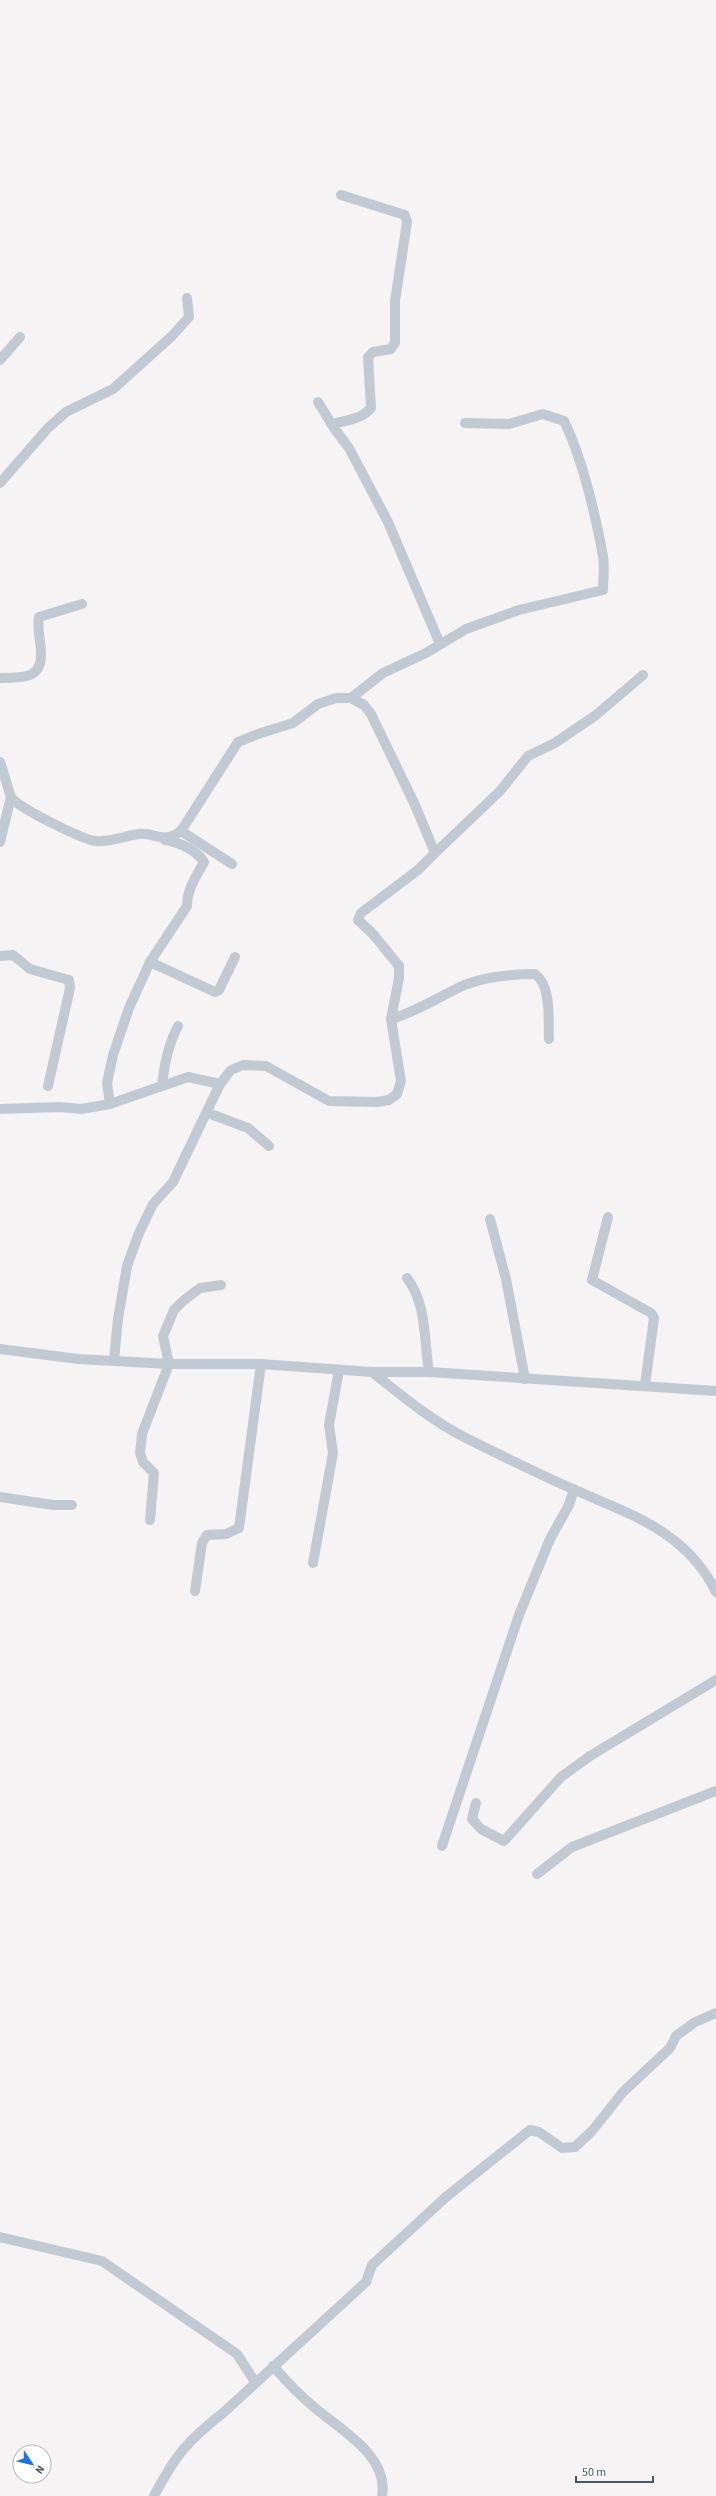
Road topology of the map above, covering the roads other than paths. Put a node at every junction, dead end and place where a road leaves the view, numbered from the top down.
1 (341, 195) dead end
2 (187, 298) dead end
3 (20, 337) dead end
4 (0, 360) edge
5 (318, 402) dead end
6 (465, 423) dead end
7 (332, 424) junction
8 (0, 483) edge
9 (82, 604) dead end
10 (440, 644) junction
11 (643, 675) dead end
12 (0, 678) edge
13 (351, 698) junction
14 (0, 762) edge
15 (11, 797) junction
16 (181, 831) junction
17 (160, 839) junction
18 (0, 842) edge
19 (435, 853) junction
20 (232, 864) dead end
21 (0, 956) edge
22 (235, 958) dead end
23 (150, 962) junction
24 (391, 1019) junction
25 (178, 1026) dead end
26 (549, 1039) dead end
27 (220, 1084) junction
28 (48, 1086) dead end
29 (162, 1086) junction
30 (110, 1104) junction
31 (0, 1109) edge
32 (208, 1113) junction
33 (269, 1146) dead end
34 (608, 1217) dead end
35 (490, 1219) dead end
36 (407, 1278) dead end
37 (221, 1285) dead end
38 (0, 1349) edge
39 (114, 1360) junction
40 (169, 1364) junction
41 (262, 1364) junction
42 (339, 1370) junction
43 (372, 1372) junction
44 (429, 1372) junction
45 (525, 1379) junction
46 (645, 1385) junction
47 (716, 1391) edge
48 (574, 1489) junction
49 (0, 1497) edge
50 (72, 1505) dead end
51 (150, 1520) dead end
52 (313, 1563) dead end
53 (195, 1591) dead end
54 (716, 1592) edge
55 (716, 1680) edge
56 (716, 1791) edge
57 (476, 1804) dead end
58 (442, 1846) dead end
59 (537, 1874) dead end
60 (716, 2013) edge
61 (0, 2237) edge
62 (273, 2366) junction
63 (255, 2382) junction
64 (154, 2496) edge
65 (382, 2496) edge

1 - 7 street
2 - 8 street
3 - 4 street
5 - 7 street
6 - 10 street
7 - 10 street
9 - 12 street
10 - 13 street
11 - 19 street
13 - 16 street
13 - 19 street
14 - 15 street
15 - 17 street
15 - 18 street
16 - 17 street
16 - 20 street
17 - 23 street
19 - 24 street
21 - 28 street
22 - 23 street
23 - 30 street
24 - 26 street
24 - 27 street
25 - 29 street
27 - 29 street
27 - 32 street
29 - 30 street
30 - 31 street
32 - 33 street
32 - 39 street
34 - 46 street
35 - 45 street
36 - 44 street
37 - 40 street
38 - 39 street
39 - 40 street
40 - 41 street
40 - 51 street
41 - 42 street
41 - 53 street
42 - 43 street
42 - 52 street
43 - 44 street
43 - 48 street
44 - 45 street
45 - 46 street
46 - 47 street
48 - 54 street
48 - 58 street
49 - 50 street
55 - 57 street
56 - 59 street
60 - 62 street
61 - 63 street
62 - 63 street
62 - 65 street
63 - 64 street

